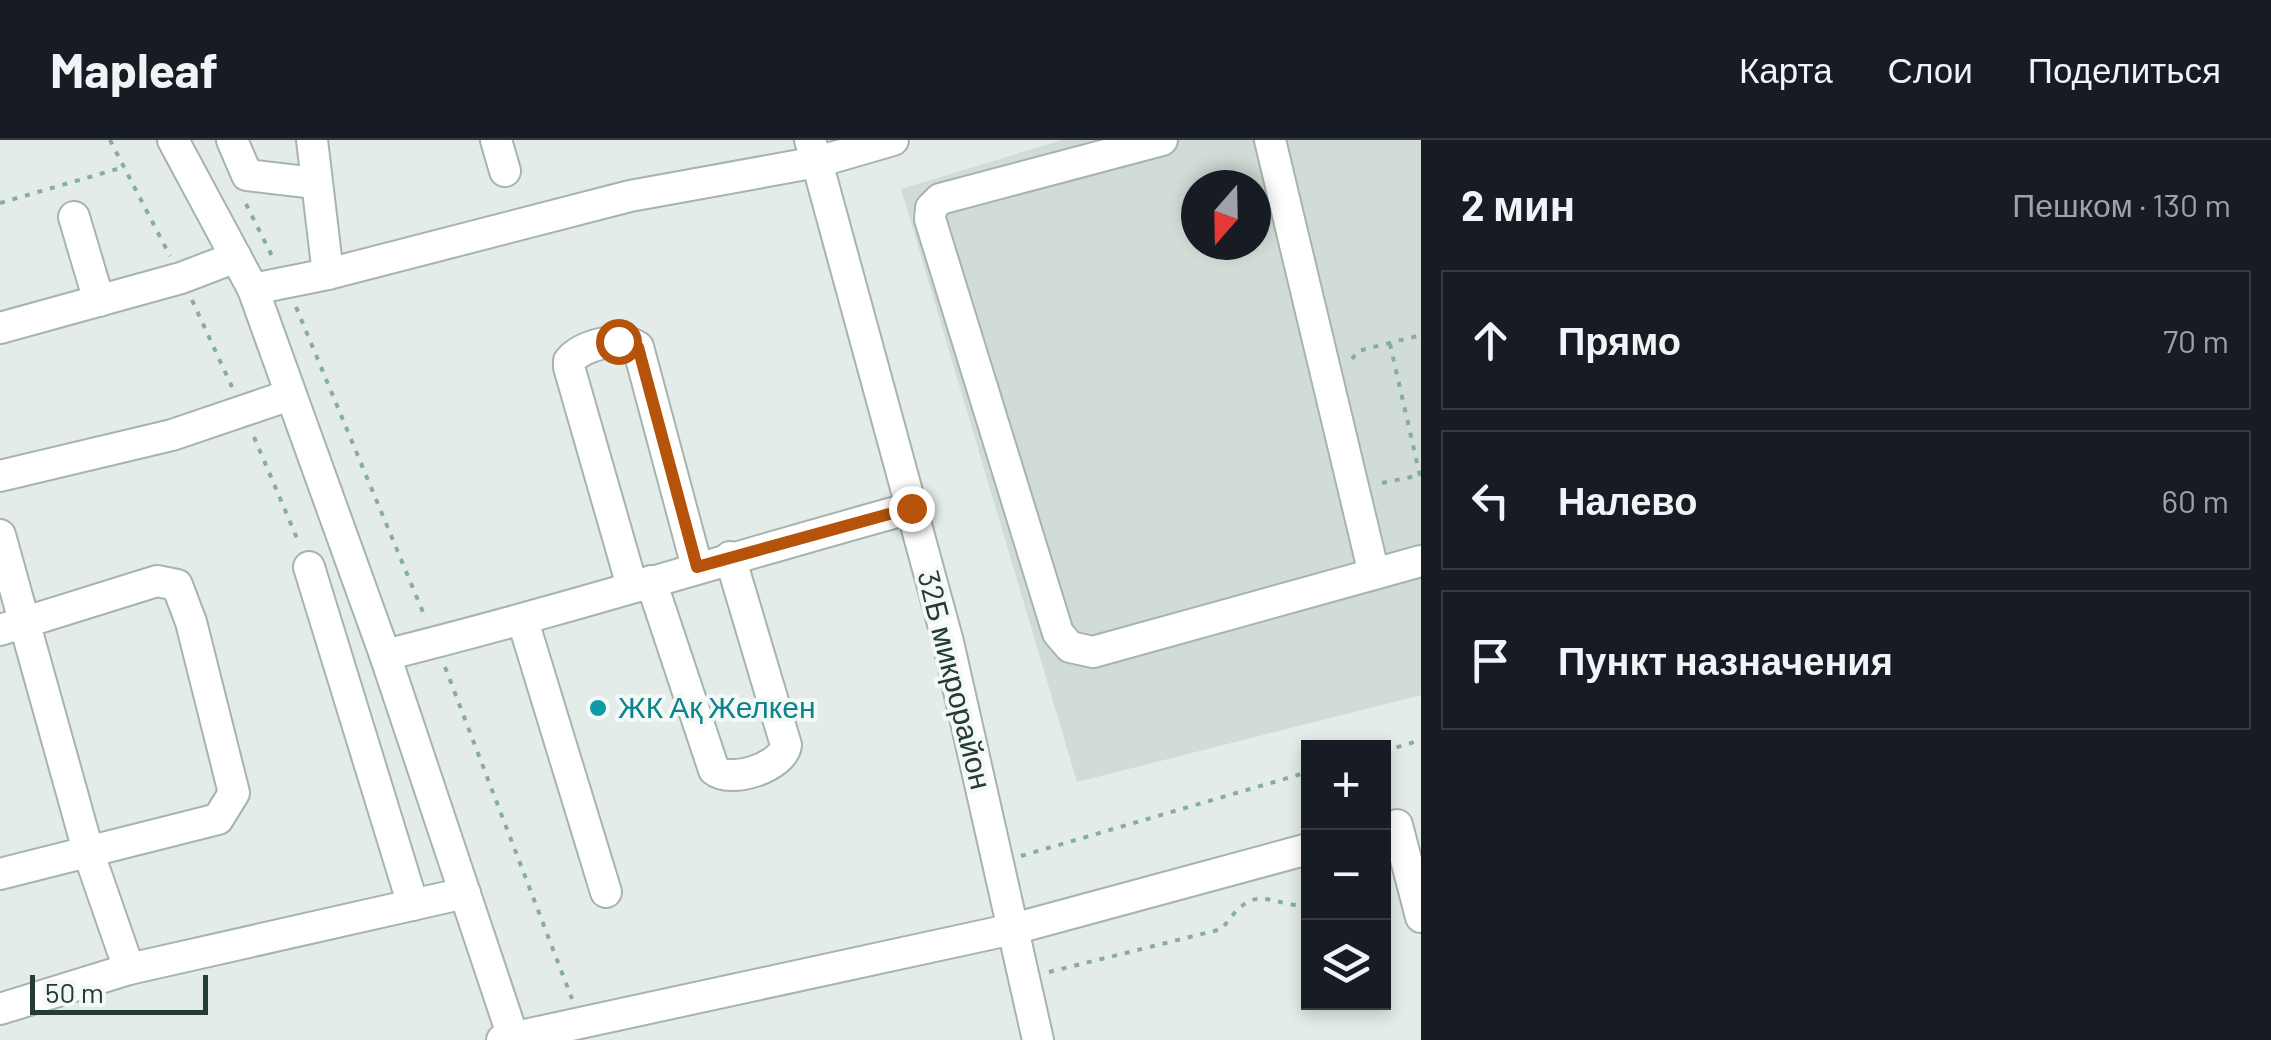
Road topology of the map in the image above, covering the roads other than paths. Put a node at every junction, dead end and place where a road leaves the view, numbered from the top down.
1 (173, 140) edge
2 (232, 140) edge
3 (312, 140) edge
4 (496, 140) edge
5 (894, 140) edge
6 (1162, 140) edge
7 (1270, 140) edge
8 (814, 151) edge
9 (505, 171) dead end
10 (314, 184) junction
11 (74, 217) dead end
12 (236, 257) junction
13 (328, 274) junction
14 (253, 290) junction
15 (100, 300) junction
16 (0, 328) edge
17 (290, 395) junction
18 (0, 476) edge
19 (911, 508) junction
20 (0, 535) edge
21 (730, 557) junction
22 (1421, 561) edge
23 (309, 567) road end
24 (697, 567) junction
25 (1374, 574) junction
26 (642, 583) junction
27 (523, 620) junction
28 (13, 626) edge
29 (385, 654) junction
30 (1401, 824) edge
31 (1301, 851) edge
32 (90, 854) junction
33 (0, 874) edge
34 (606, 892) dead end
35 (465, 893) junction
36 (413, 905) junction
37 (1421, 916) edge
38 (1012, 930) junction
39 (129, 970) junction
40 (0, 1010) edge
41 (510, 1039) edge
42 (1038, 1040) edge

1 - 12 street
2 - 10 street
3 - 10 street
4 - 9 street
5 - 8 street
6 - 25 street
7 - 25 street
8 - 13 street
8 - 19 street, 32Б микрорайон
10 - 13 street
11 - 15 street
12 - 14 street
12 - 15 street
13 - 14 street
14 - 17 street
15 - 16 street
17 - 18 street
17 - 29 street
19 - 21 street
19 - 38 street, 32Б микрорайон
20 - 28 street
21 - 24 street
21 - 26 street
22 - 25 street
23 - 36 street
24 - 26 street
24 - 26 street
26 - 27 street
27 - 29 street
27 - 34 street
28 - 32 street
28 - 32 street
29 - 35 street
30 - 37 street
31 - 38 street
32 - 33 street
32 - 39 street
35 - 36 street
35 - 41 street
36 - 39 street
38 - 41 street
38 - 42 street, 32Б микрорайон
39 - 40 street

